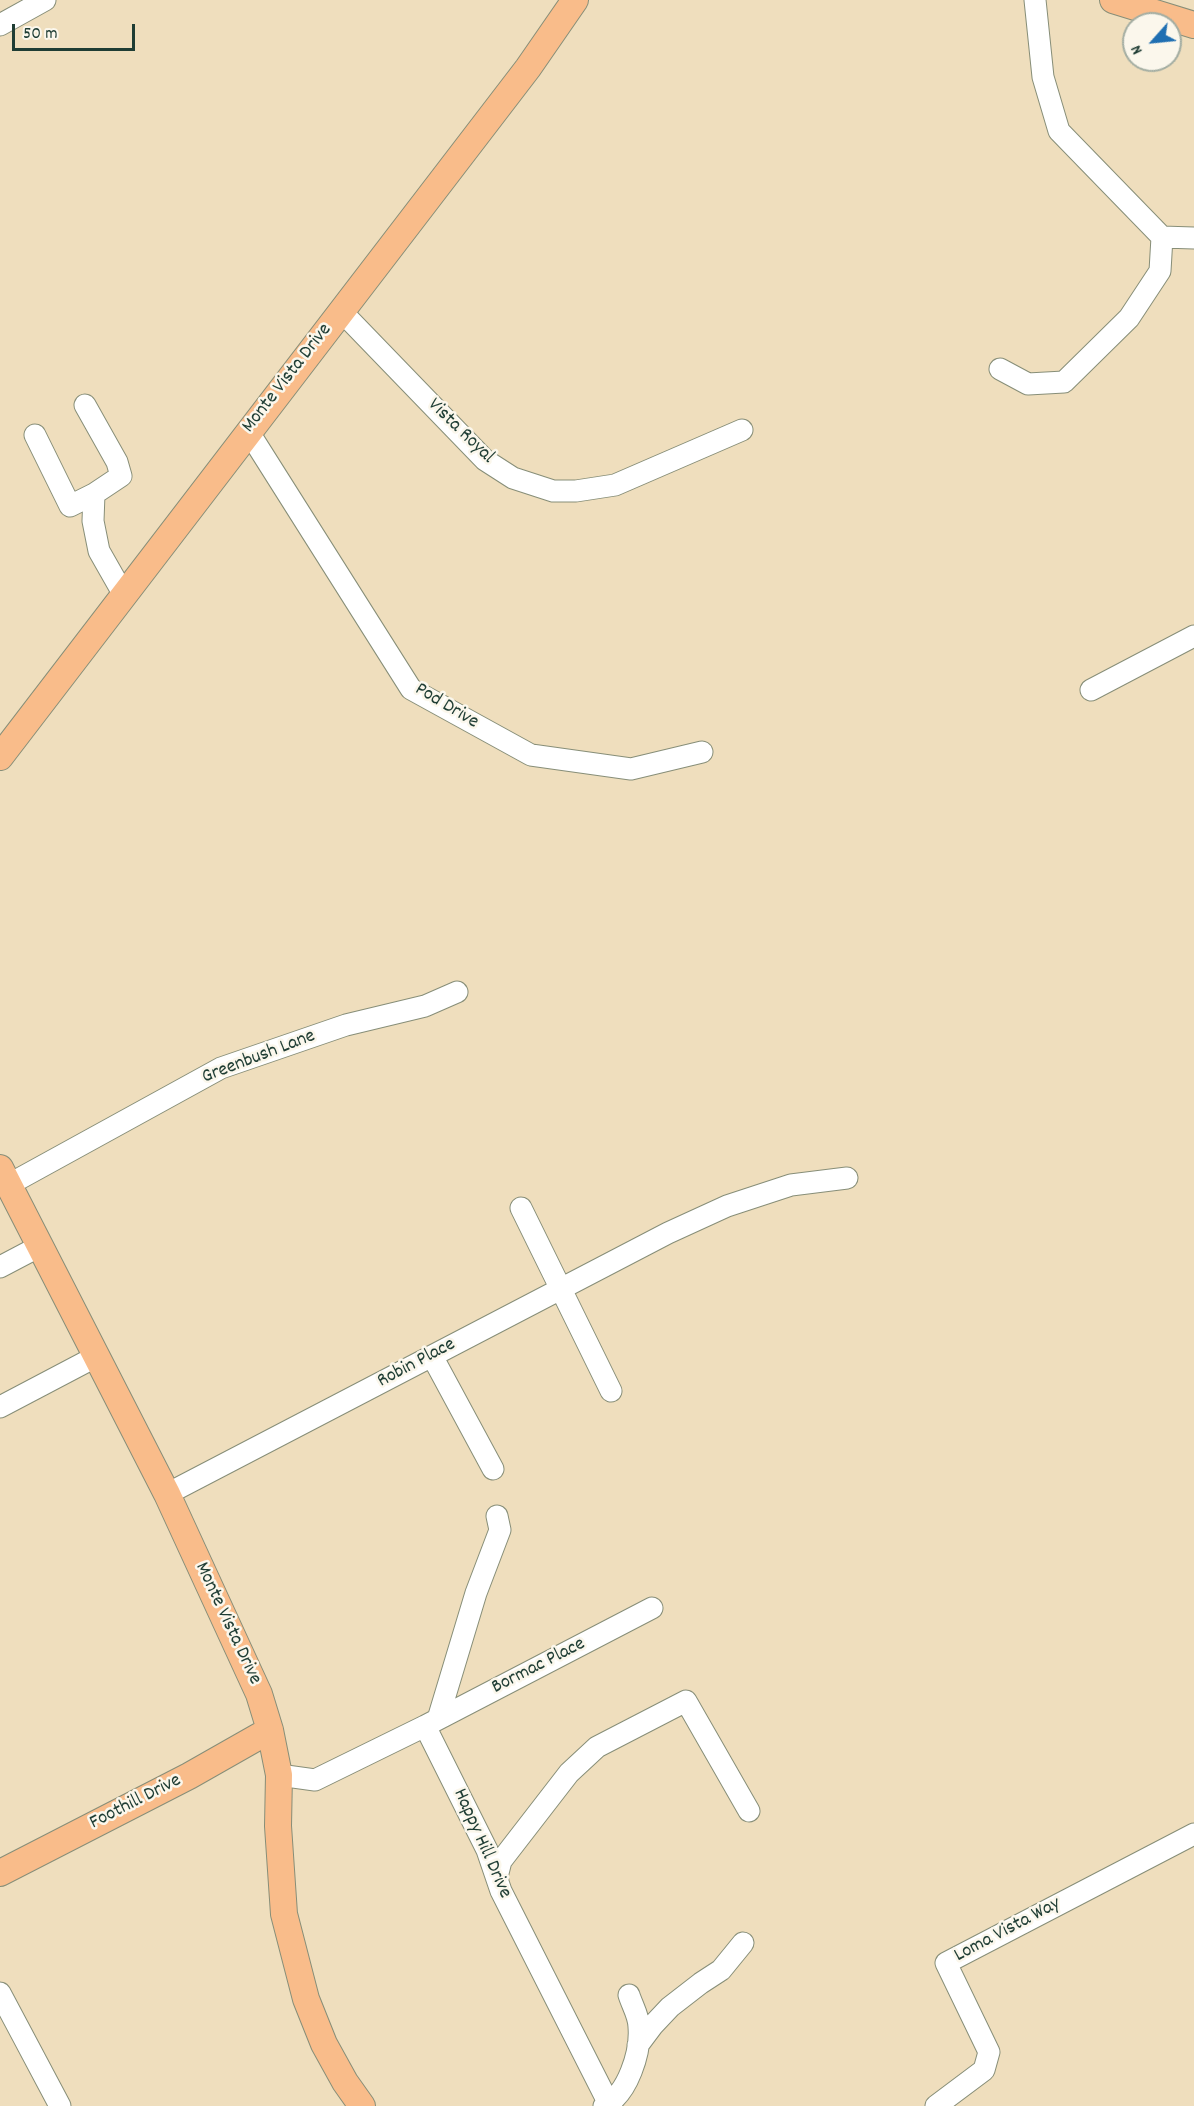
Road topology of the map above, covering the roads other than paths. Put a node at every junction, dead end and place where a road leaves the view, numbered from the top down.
1 (45, 0) edge
2 (575, 0) edge
3 (1035, 0) edge
4 (1113, 0) edge
5 (0, 25) edge
6 (1194, 25) edge
7 (1162, 237) junction
8 (1194, 238) edge
9 (341, 311) junction
10 (1000, 369) dead end
11 (85, 405) dead end
12 (742, 430) dead end
13 (248, 431) junction
14 (35, 435) dead end
15 (94, 494) junction
16 (124, 595) junction
17 (1194, 636) edge
18 (1091, 690) dead end
19 (702, 752) dead end
20 (0, 757) edge
21 (457, 992) dead end
22 (4, 1177) edge
23 (847, 1178) dead end
24 (521, 1208) dead end
25 (40, 1246) junction
26 (0, 1267) edge
27 (560, 1290) junction
28 (97, 1356) junction
29 (432, 1356) junction
30 (611, 1391) dead end
31 (0, 1407) edge
32 (492, 1469) dead end
33 (167, 1494) junction
34 (496, 1516) dead end
35 (652, 1608) dead end
36 (431, 1723) junction
37 (270, 1730) junction
38 (279, 1775) junction
39 (749, 1811) dead end
40 (1194, 1834) edge
41 (0, 1873) edge
42 (501, 1891) junction
43 (743, 1943) dead end
44 (0, 1993) edge
45 (629, 1995) dead end
46 (638, 2045) junction
47 (607, 2105) edge
48 (60, 2106) edge
49 (362, 2106) edge
50 (936, 2106) edge

1 - 5 street
2 - 9 main road, Monte Vista Drive
3 - 7 street
4 - 6 main road
7 - 8 street
7 - 10 street
9 - 12 street, Vista Royal
9 - 13 main road, Monte Vista Drive
11 - 15 street
13 - 16 main road, Monte Vista Drive
13 - 19 street, Pod Drive
14 - 15 street
15 - 16 street
16 - 20 main road, Monte Vista Drive
17 - 18 street
21 - 22 street, Greenbush Lane
22 - 25 main road, Monte Vista Drive
23 - 27 street, Robin Place
24 - 27 street
25 - 26 street
25 - 28 main road, Monte Vista Drive
27 - 29 street, Robin Place
27 - 30 street
28 - 31 street
28 - 33 main road, Monte Vista Drive
29 - 32 street
29 - 33 street, Robin Place
33 - 37 main road, Monte Vista Drive
34 - 36 street
35 - 36 street, Bormac Place
36 - 38 street
36 - 42 street, Happy Hill Drive
37 - 38 main road, Monte Vista Drive
37 - 41 main road, Foothill Drive
38 - 49 main road, Monte Vista Drive
39 - 42 street
40 - 50 street, Loma Vista Way
42 - 47 street, Happy Hill Drive
43 - 46 street
44 - 48 street
45 - 46 street
46 - 47 street

